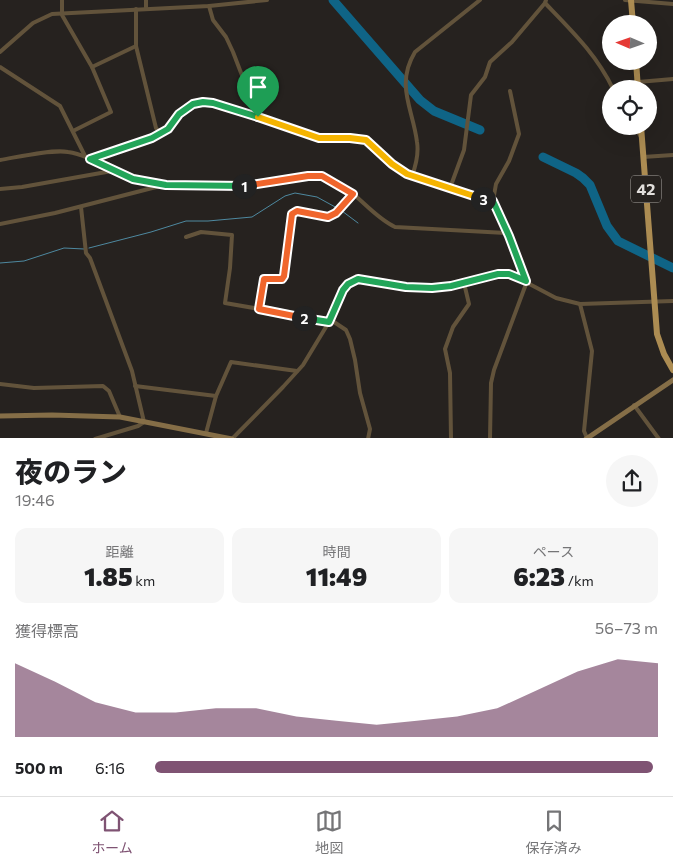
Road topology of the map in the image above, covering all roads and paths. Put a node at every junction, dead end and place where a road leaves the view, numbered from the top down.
1 (62, 0) edge
2 (146, 0) edge
3 (266, 0) edge
4 (480, 0) edge
5 (625, 0) edge
6 (631, 0) edge
7 (233, 2) edge
8 (546, 2) edge
9 (673, 4) edge
10 (209, 6) junction
11 (136, 9) junction
12 (146, 9) junction
13 (62, 13) junction
14 (632, 15) edge
15 (136, 46) junction
16 (0, 52) edge
17 (0, 67) edge
18 (92, 67) junction
19 (673, 79) edge
20 (608, 80) edge
21 (657, 82) edge
22 (510, 91) dead end
23 (258, 117) junction
24 (73, 131) junction
25 (160, 133) junction
26 (640, 135) edge
27 (642, 135) edge
28 (642, 139) junction
29 (673, 155) edge
30 (85, 156) junction
31 (643, 157) junction
32 (90, 159) junction
33 (0, 160) edge
34 (112, 171) junction
35 (412, 176) junction
36 (166, 185) junction
37 (450, 188) junction
38 (0, 189) edge
39 (353, 194) junction
40 (493, 201) junction
41 (81, 207) junction
42 (0, 224) edge
43 (508, 235) junction
44 (186, 237) dead end
45 (526, 281) junction
46 (464, 283) junction
47 (655, 300) junction
48 (673, 301) edge
49 (580, 304) junction
50 (259, 309) junction
51 (329, 322) junction
52 (673, 370) edge
53 (297, 372) junction
54 (673, 380) edge
55 (0, 384) edge
56 (135, 386) junction
57 (216, 396) junction
58 (634, 405) junction
59 (0, 416) edge
60 (120, 417) junction
61 (144, 422) junction
62 (206, 433) junction
63 (95, 438) edge
64 (232, 438) edge
65 (368, 438) edge
66 (451, 438) edge
67 (490, 438) edge
68 (586, 438) edge
69 (659, 438) edge

1 - 13 street
2 - 12 street
3 - 7 street
4 - 35 street
5 - 6 street
6 - 9 street
6 - 14 highway
7 - 10 street
8 - 20 street
8 - 37 street
10 - 12 street
10 - 23 street
11 - 12 street
11 - 13 street
11 - 15 street
13 - 16 street
13 - 18 street
15 - 18 street
15 - 25 street
17 - 24 street
18 - 24 street
19 - 21 street
22 - 40 street
23 - 25 street
23 - 35 street
24 - 30 street
25 - 32 street
26 - 28 street
27 - 28 highway, 42
28 - 31 highway, 42
29 - 31 street
30 - 32 street
30 - 33 street
31 - 47 highway, 42
32 - 34 street
34 - 36 street
34 - 38 street
35 - 37 street
36 - 39 street
36 - 41 street
37 - 40 street
39 - 43 street
39 - 50 street
40 - 43 street
41 - 42 street
41 - 56 street
43 - 45 street
44 - 50 street
45 - 46 street
45 - 49 street
45 - 67 street
46 - 51 street
46 - 66 street
47 - 48 street
47 - 49 street
47 - 52 highway, 42
49 - 68 street
50 - 51 street
51 - 53 street
51 - 65 street
53 - 57 street
53 - 64 street
54 - 58 main road
55 - 60 street
56 - 57 street
56 - 61 street
57 - 62 street
58 - 68 main road
58 - 69 street
59 - 60 main road
60 - 61 main road
61 - 62 main road
61 - 63 street
62 - 64 main road

